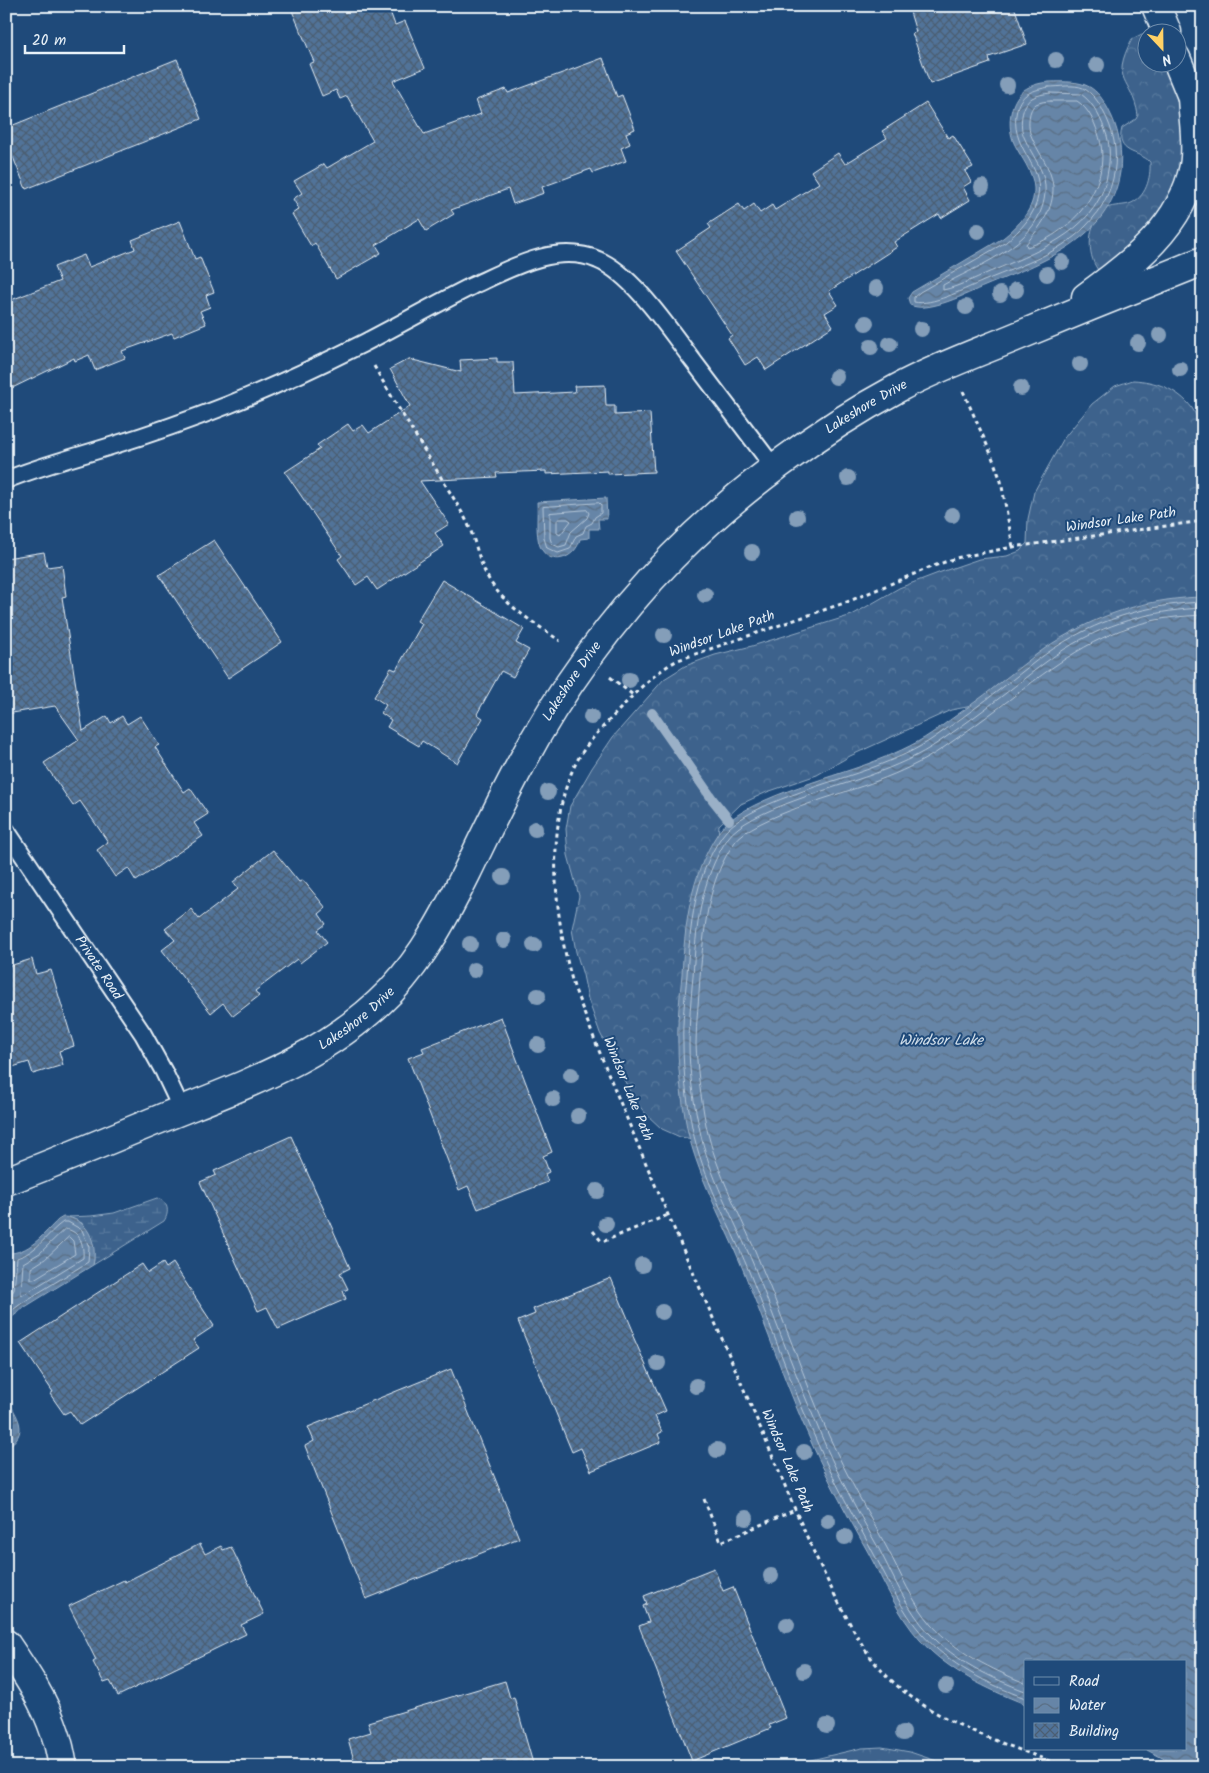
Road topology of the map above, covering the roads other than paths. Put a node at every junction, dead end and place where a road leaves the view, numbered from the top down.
1 (1156, 6) edge
2 (1163, 22) edge
3 (1182, 72) edge
4 (1192, 97) junction
5 (1203, 125) edge
6 (1203, 261) edge
7 (1052, 322) junction
8 (775, 469) junction
9 (6, 480) edge
10 (6, 830) edge
11 (182, 1110) junction
12 (12, 1183) edge
13 (6, 1644) edge
14 (63, 1767) edge

1 - 2 street
3 - 4 street
4 - 5 street
4 - 7 street
6 - 7 street, Lakeshore Drive
7 - 8 street, Lakeshore Drive
8 - 9 lane
8 - 11 street, Lakeshore Drive
10 - 11 lane, Private Road
11 - 12 street, Lakeshore Drive
13 - 14 street

